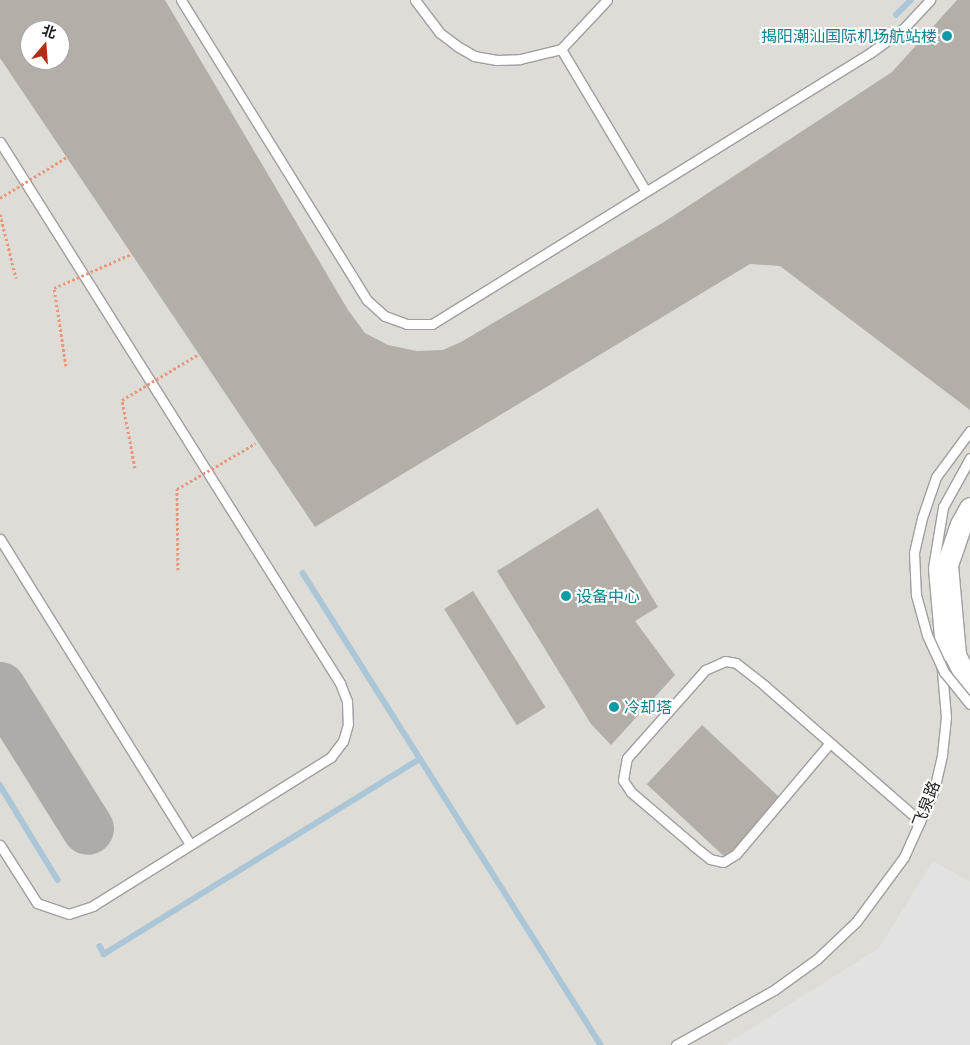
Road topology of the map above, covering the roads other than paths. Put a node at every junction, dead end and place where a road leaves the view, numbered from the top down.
1 (181, 0) edge
2 (415, 0) edge
3 (607, 0) edge
4 (930, 0) edge
5 (561, 49) junction
6 (0, 142) edge
7 (645, 190) junction
8 (970, 431) edge
9 (970, 458) edge
10 (970, 508) edge
11 (0, 539) edge
12 (970, 684) edge
13 (970, 704) edge
14 (829, 744) junction
15 (920, 821) junction
16 (189, 843) junction
17 (0, 845) edge
18 (676, 1045) edge

1 - 7 lane
2 - 5 lane
3 - 5 lane
4 - 7 lane
5 - 7 lane
6 - 16 lane
8 - 13 lane, bridge
9 - 15 lane, 飞泉路
10 - 12 street
11 - 16 lane
14 - 14 lane
14 - 15 lane
15 - 18 lane, 飞泉路
16 - 17 lane

